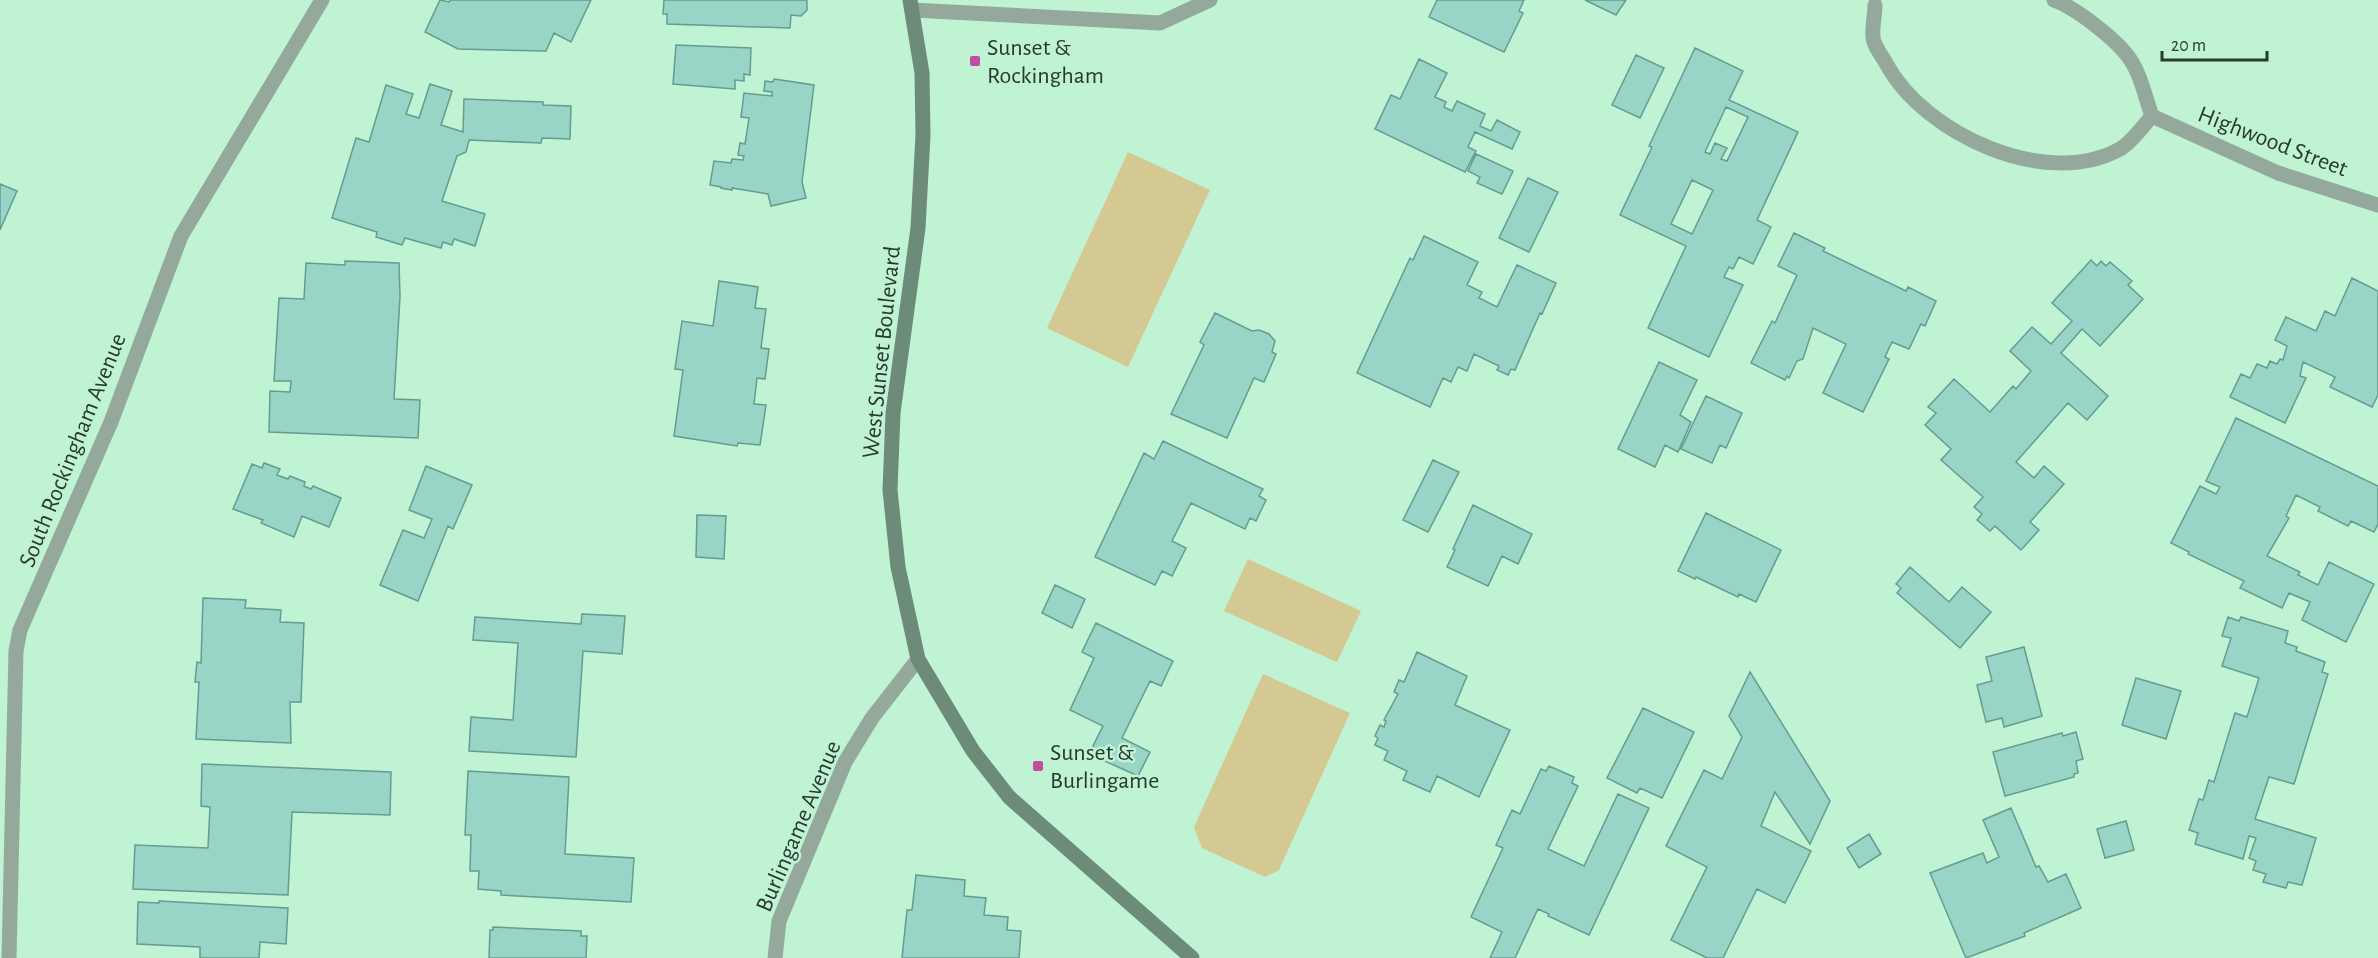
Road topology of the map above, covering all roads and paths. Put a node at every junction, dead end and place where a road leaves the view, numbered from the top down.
1 (322, 0) edge
2 (1210, 0) edge
3 (2054, 0) edge
4 (1875, 2) edge
5 (911, 5) edge
6 (2152, 116) junction
7 (2378, 205) edge
8 (918, 659) junction
9 (9, 958) edge
10 (775, 958) edge
11 (1192, 958) edge

1 - 9 street, South Rockingham Avenue
2 - 5 street
3 - 6 street
4 - 6 street
5 - 8 main road, West Sunset Boulevard
6 - 7 street, Highwood Street
8 - 10 street, Burlingame Avenue
8 - 11 main road, West Sunset Boulevard

